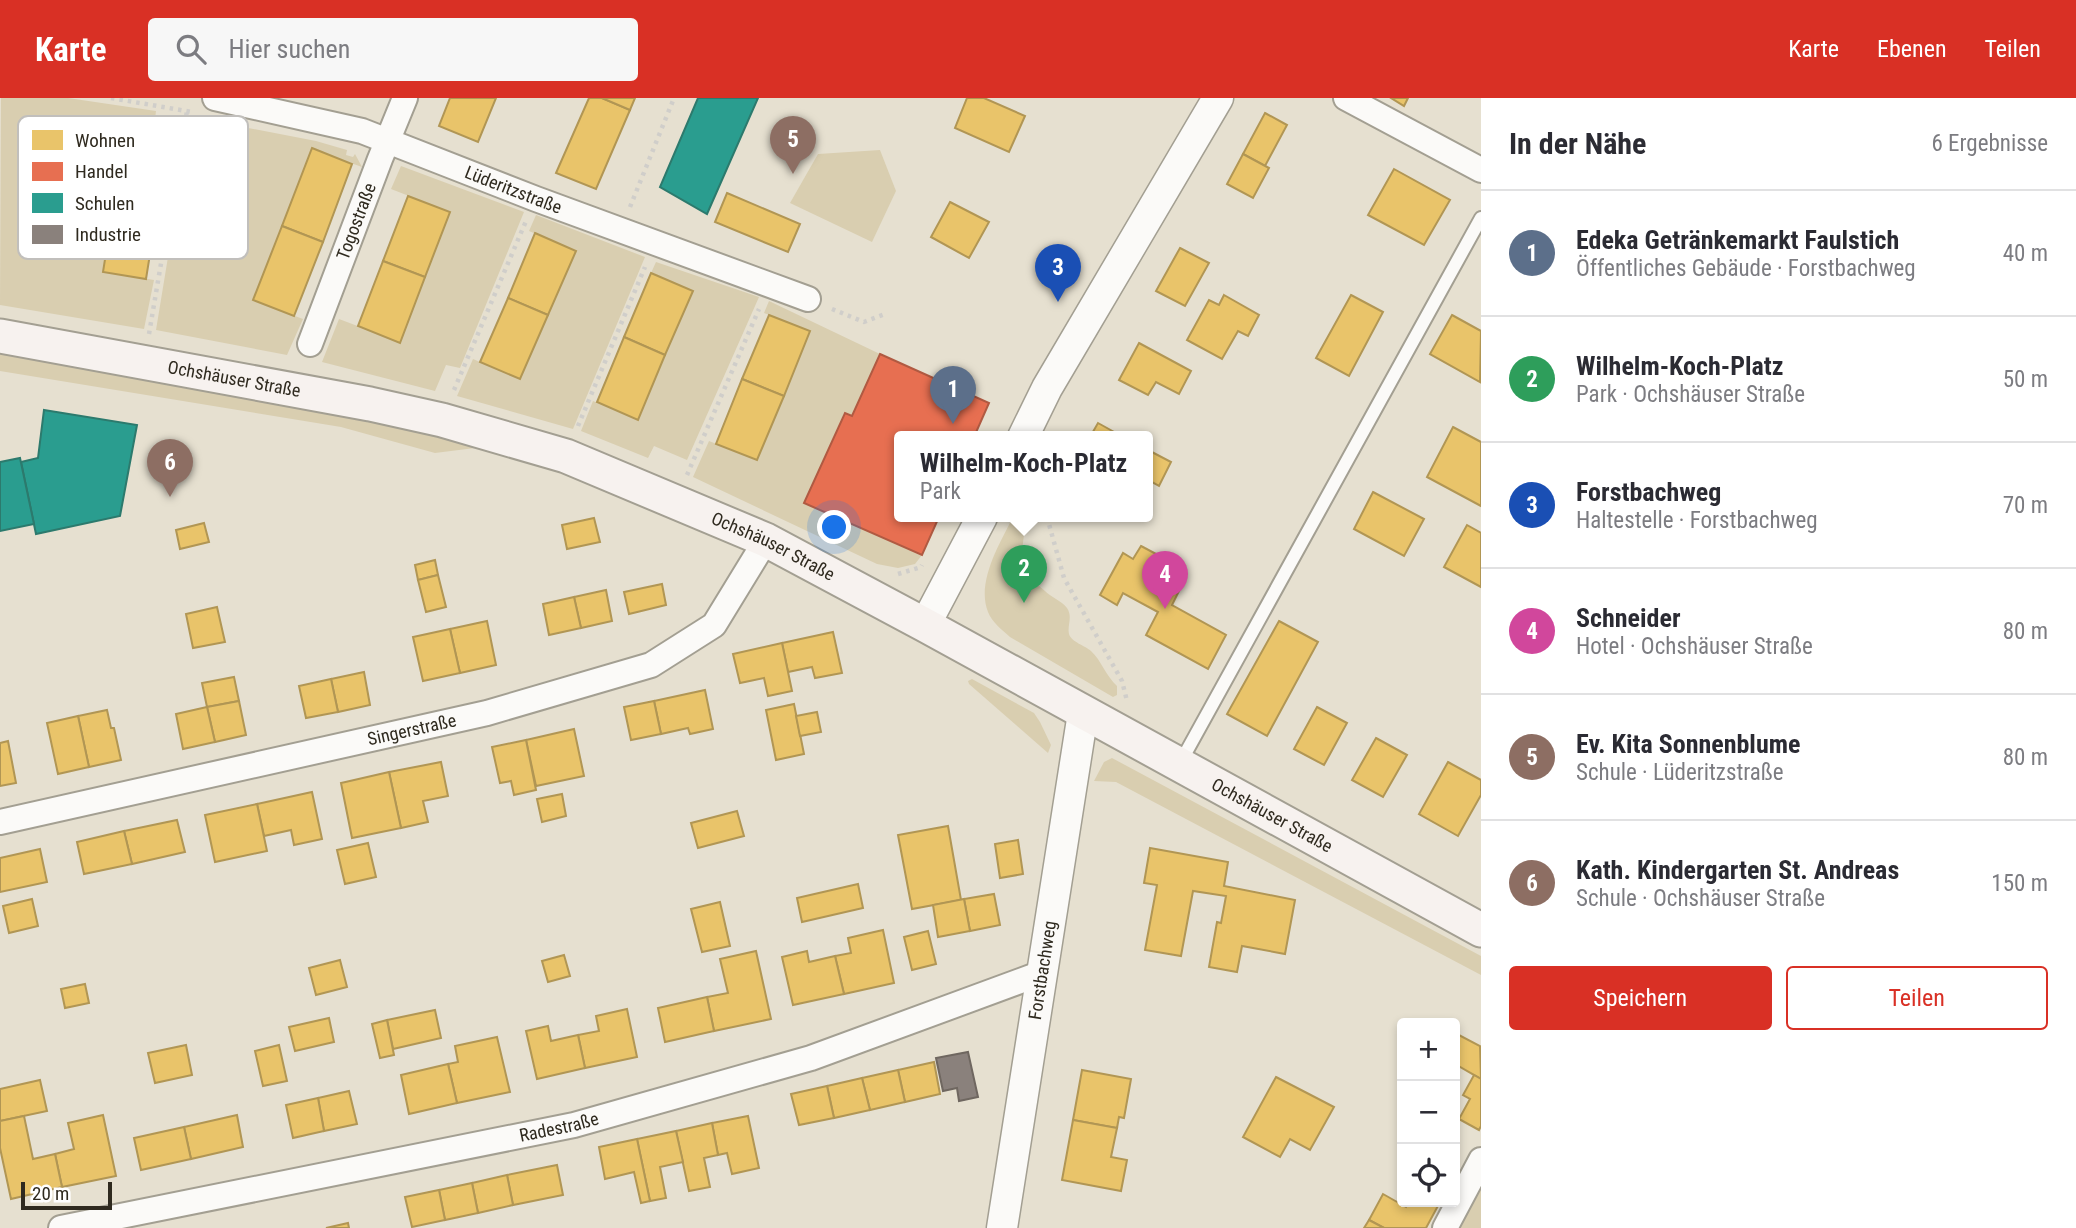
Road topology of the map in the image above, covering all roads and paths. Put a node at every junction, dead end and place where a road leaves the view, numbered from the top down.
1 (189, 98) edge
2 (215, 98) edge
3 (405, 98) edge
4 (674, 98) edge
5 (1218, 98) edge
6 (1346, 98) edge
7 (186, 116) edge
8 (387, 142) junction
9 (1481, 170) edge
10 (536, 199) junction
11 (1481, 218) edge
12 (620, 230) junction
13 (655, 243) junction
14 (163, 259) edge
15 (769, 285) junction
16 (808, 299) joint
17 (885, 314) dead end
18 (0, 336) edge
19 (310, 344) dead end
20 (146, 362) junction
21 (442, 420) junction
22 (1026, 431) edge
23 (566, 456) junction
24 (675, 501) junction
25 (979, 522) edge
26 (1048, 522) edge
27 (766, 540) junction
28 (925, 625) junction
29 (1083, 713) junction
30 (1135, 741) junction
31 (1179, 765) junction
32 (0, 822) edge
33 (1481, 930) edge
34 (1042, 973) junction
35 (1481, 1160) edge
36 (61, 1228) edge
37 (1002, 1228) edge
38 (1445, 1228) edge

1 - 7 path
2 - 8 street, Lüderitzstraße
3 - 8 street, Togostraße
4 - 12 path
5 - 22 street
6 - 9 street
8 - 10 street, Lüderitzstraße
8 - 19 street, Togostraße
10 - 12 street, Lüderitzstraße
10 - 21 path
11 - 31 lane
12 - 13 street, Lüderitzstraße
13 - 15 street, Lüderitzstraße
13 - 23 path
14 - 20 path
15 - 16 street, Lüderitzstraße
15 - 24 path
16 - 17 path
18 - 20 main road, Ochshäuser Straße
20 - 21 main road, Ochshäuser Straße
21 - 23 main road, Ochshäuser Straße
23 - 24 main road, Ochshäuser Straße
24 - 27 main road, Ochshäuser Straße
25 - 28 street
26 - 30 path
27 - 28 main road, Ochshäuser Straße
27 - 32 street, Singerstraße
28 - 29 main road, Ochshäuser Straße
29 - 30 main road, Ochshäuser Straße
29 - 34 street, Forstbachweg
30 - 31 main road, Ochshäuser Straße
31 - 33 main road, Ochshäuser Straße
34 - 36 street, Radestraße
34 - 37 street, Forstbachweg
35 - 38 street

